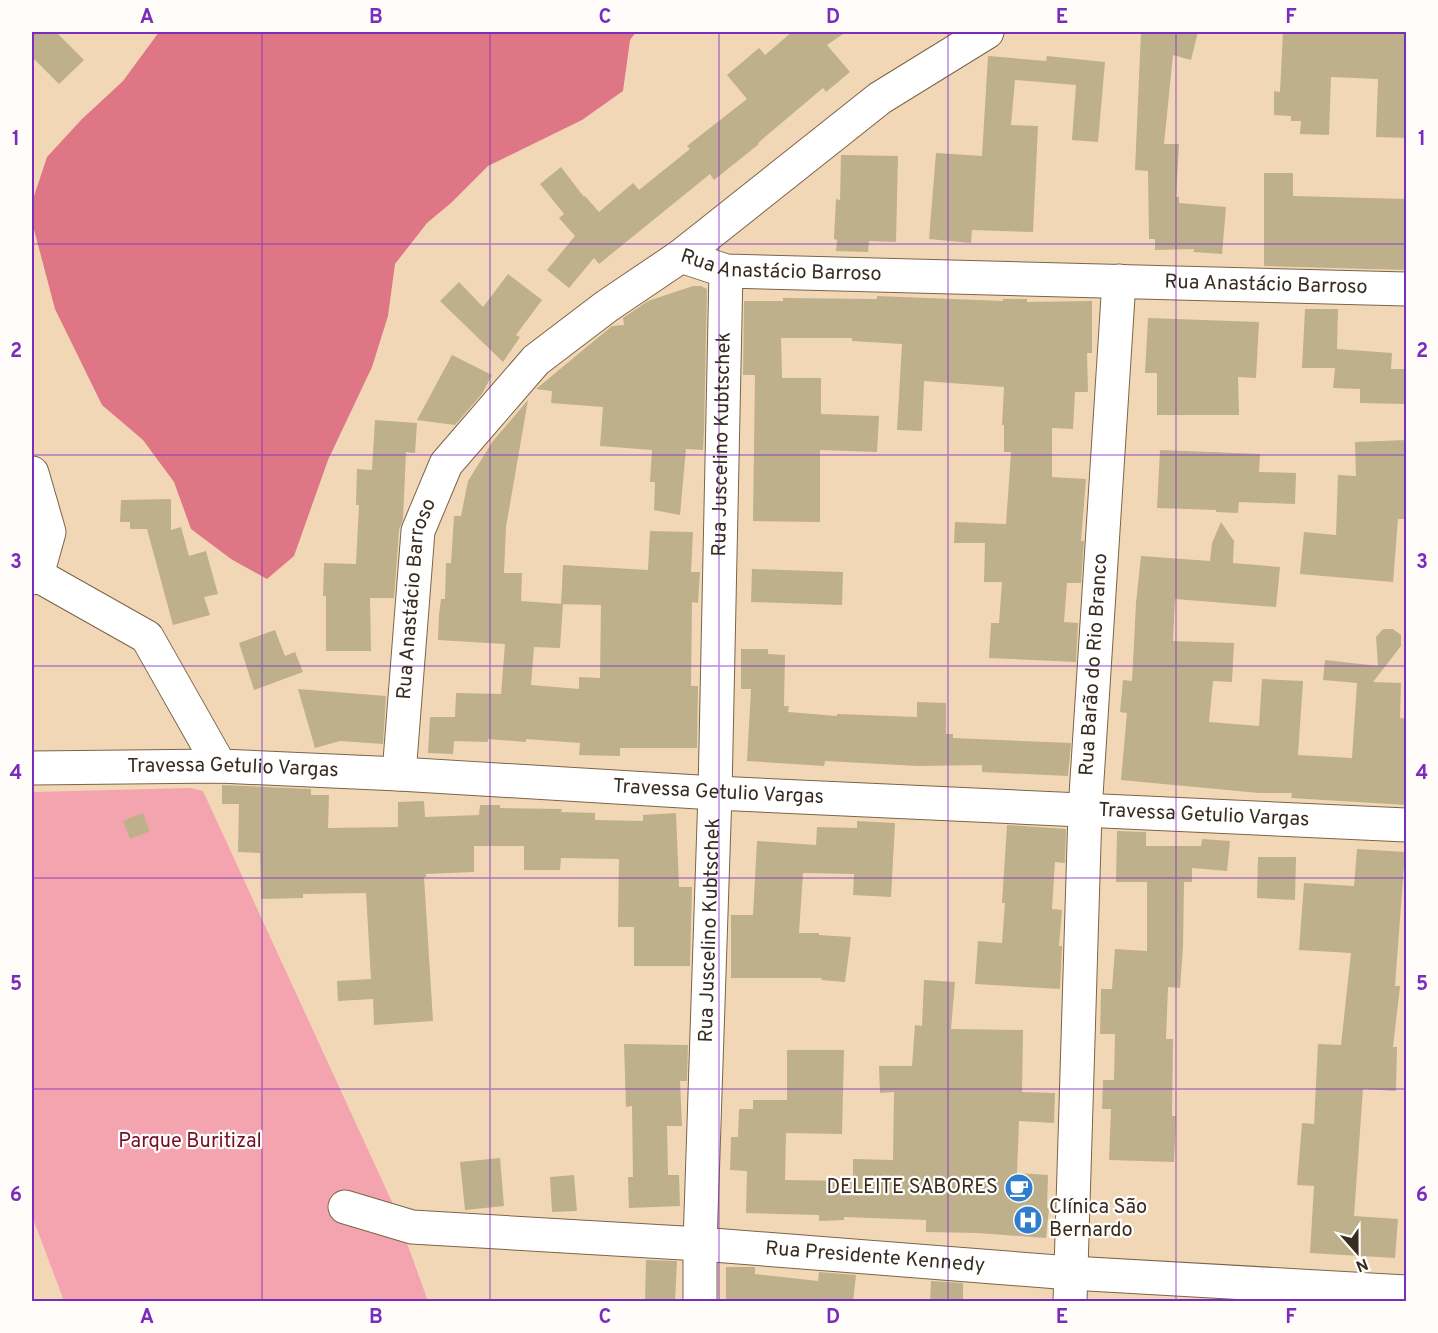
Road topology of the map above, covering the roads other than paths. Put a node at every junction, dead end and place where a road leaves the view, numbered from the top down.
1 (987, 32) edge
2 (681, 256) junction
3 (726, 271) junction
4 (1119, 281) junction
5 (1407, 289) edge
6 (32, 473) edge
7 (34, 576) edge
8 (220, 766) junction
9 (32, 768) edge
10 (399, 774) junction
11 (715, 794) junction
12 (1085, 811) junction
13 (1407, 825) edge
14 (345, 1207) dead end
15 (700, 1244) junction
16 (1070, 1287) edge
17 (1407, 1292) edge
18 (700, 1302) edge

1 - 2 street
2 - 3 street, Rua Anastácio Barroso
2 - 10 street, Rua Anastácio Barroso
3 - 4 street, Rua Anastácio Barroso
3 - 11 street, Rua Juscelino Kubtschek
4 - 5 street, Rua Anastácio Barroso
4 - 12 street, Rua Barão do Rio Branco
6 - 7 street
7 - 8 street
8 - 9 street, Travessa Getulio Vargas
8 - 10 street, Travessa Getulio Vargas
10 - 11 street, Travessa Getulio Vargas
11 - 12 street, Travessa Getulio Vargas
11 - 15 street, Rua Juscelino Kubtschek
12 - 13 street, Travessa Getulio Vargas
12 - 16 street, Rua Barão do Rio Branco
14 - 15 street, Rua Presidente Kennedy
15 - 16 street, Rua Presidente Kennedy
15 - 18 street, Rua Juscelino Kubtschek
16 - 17 street, Rua Presidente Kennedy

